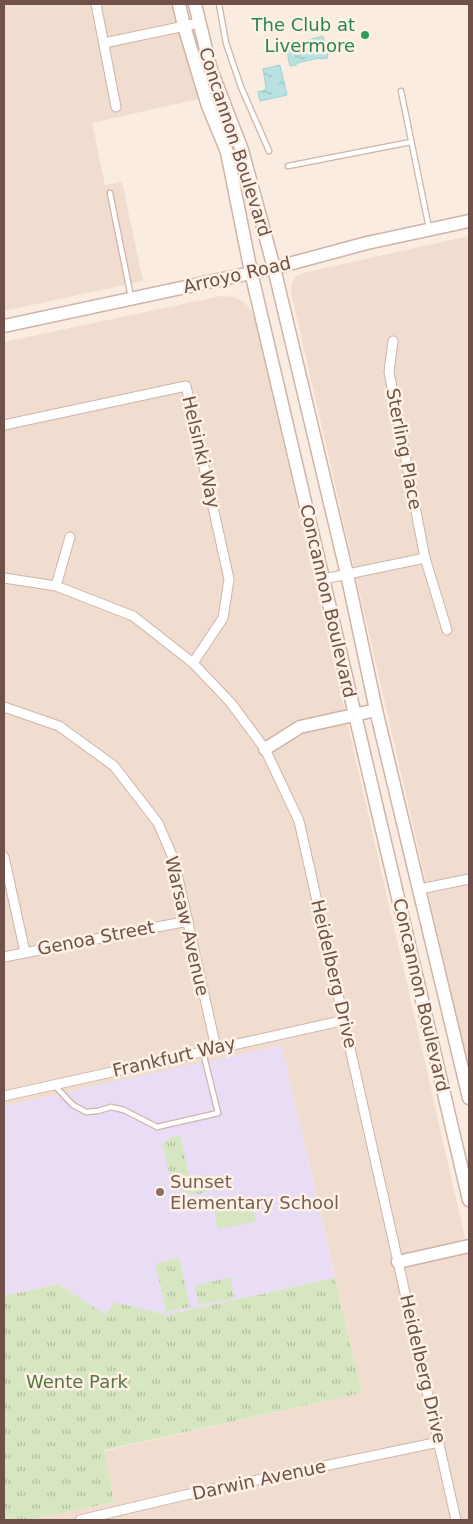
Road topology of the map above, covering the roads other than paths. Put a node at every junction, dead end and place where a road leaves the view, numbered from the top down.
1 (96, 4) edge
2 (179, 4) edge
3 (195, 4) edge
4 (219, 4) edge
5 (199, 23) junction
6 (184, 26) junction
7 (104, 43) junction
8 (402, 91) dead end
9 (116, 107) dead end
10 (412, 142) junction
11 (270, 151) dead end
12 (288, 166) dead end
13 (110, 193) dead end
14 (469, 221) edge
15 (429, 230) junction
16 (274, 268) junction
17 (251, 272) junction
18 (131, 298) junction
19 (4, 326) edge
20 (393, 341) dead end
21 (4, 425) edge
22 (70, 537) dead end
23 (425, 558) junction
24 (347, 574) junction
25 (4, 578) edge
26 (324, 580) junction
27 (56, 586) junction
28 (448, 630) dead end
29 (193, 663) junction
30 (4, 707) edge
31 (376, 710) junction
32 (355, 715) junction
33 (266, 749) junction
34 (4, 857) edge
35 (469, 879) edge
36 (420, 889) junction
37 (188, 921) junction
38 (25, 952) junction
39 (4, 957) edge
40 (344, 1020) junction
41 (216, 1048) junction
42 (202, 1051) junction
43 (54, 1084) junction
44 (4, 1096) edge
45 (469, 1098) edge
46 (469, 1200) edge
47 (469, 1246) edge
48 (398, 1262) junction
49 (439, 1442) junction
50 (80, 1520) edge
51 (456, 1520) edge

1 - 7 street
2 - 6 main road, Concannon Boulevard
3 - 5 main road, Concannon Boulevard
4 - 11 lane
5 - 6 street
5 - 16 main road, Concannon Boulevard
6 - 7 street
6 - 17 main road, Concannon Boulevard
7 - 9 street
8 - 10 lane
10 - 12 lane
10 - 15 lane
13 - 18 lane
14 - 15 main road, Arroyo Road
15 - 16 main road, Arroyo Road
16 - 17 main road, Arroyo Road
16 - 24 main road, Concannon Boulevard
17 - 18 main road, Arroyo Road
17 - 26 main road, Concannon Boulevard
18 - 19 main road, Arroyo Road
20 - 23 street, Sterling Place
21 - 29 street, Helsinki Way
22 - 27 street
23 - 24 street
23 - 28 street, Sterling Place
24 - 26 street
24 - 31 main road, Concannon Boulevard
25 - 27 street, Heidelberg Drive
26 - 32 main road, Concannon Boulevard
27 - 29 street, Heidelberg Drive
29 - 33 street, Heidelberg Drive
30 - 37 street, Warsaw Avenue
31 - 32 main road
31 - 36 main road, Concannon Boulevard
32 - 33 main road
32 - 46 main road, Concannon Boulevard
33 - 40 street, Heidelberg Drive
34 - 38 street
35 - 36 street
36 - 45 main road, Concannon Boulevard
37 - 38 street, Genoa Street
37 - 41 street, Warsaw Avenue
38 - 39 street, Genoa Street
40 - 41 street, Frankfurt Way
40 - 48 street, Heidelberg Drive
41 - 42 street, Frankfurt Way
42 - 43 street, Frankfurt Way
42 - 43 lane
43 - 44 street, Frankfurt Way
47 - 48 main road
48 - 49 street, Heidelberg Drive
49 - 50 street, Darwin Avenue
49 - 51 street, Heidelberg Drive

